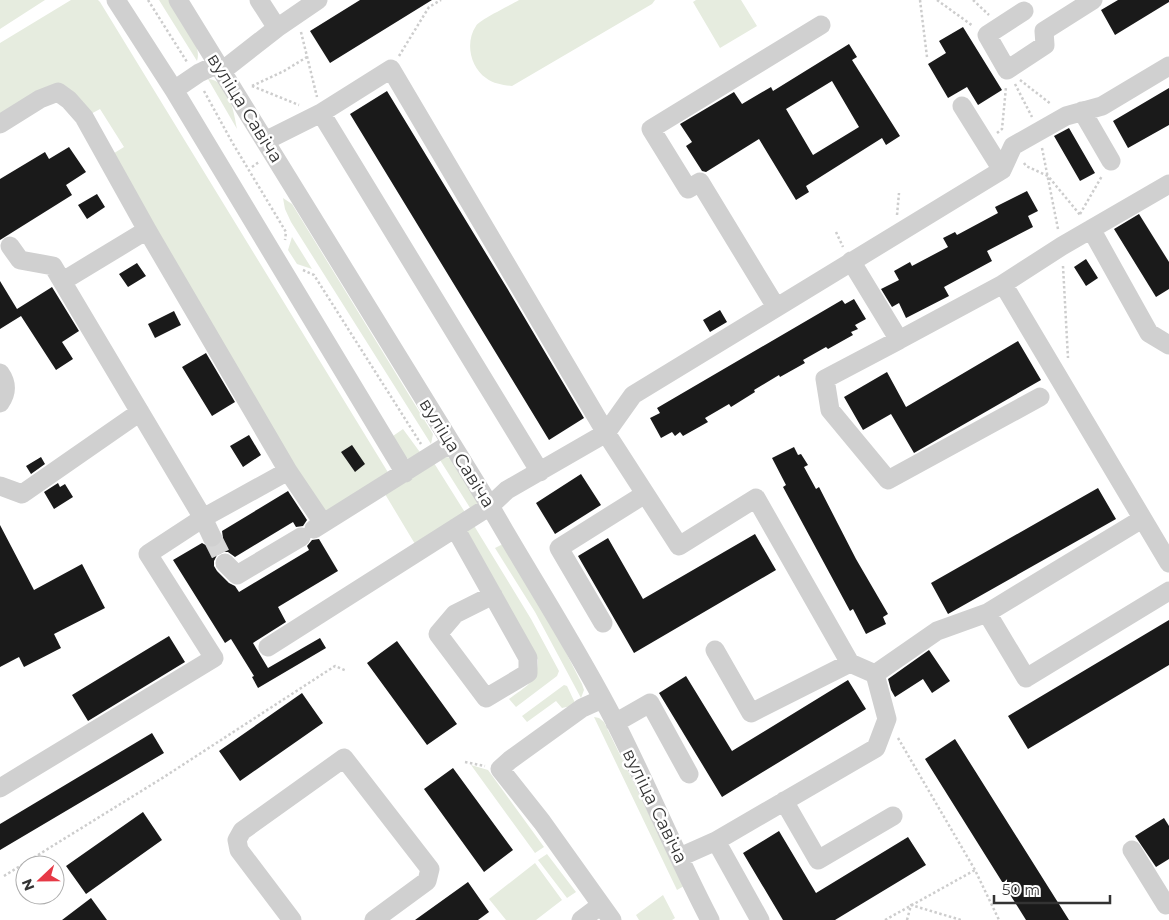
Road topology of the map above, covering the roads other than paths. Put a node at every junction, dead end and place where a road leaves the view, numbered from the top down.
1 (116, 0) edge
2 (178, 0) edge
3 (259, 0) edge
4 (318, 0) edge
5 (1093, 0) edge
6 (1021, 6) edge
7 (821, 25) dead end
8 (277, 28) junction
9 (1044, 31) junction
10 (1169, 66) edge
11 (220, 67) junction
12 (174, 90) junction
13 (962, 106) dead end
14 (321, 113) junction
15 (1074, 113) junction
16 (0, 124) edge
17 (265, 141) junction
18 (1111, 161) road end
19 (1002, 170) junction
20 (1169, 184) edge
21 (1082, 222) junction
22 (147, 230) junction
23 (10, 246) dead end
24 (851, 261) junction
25 (63, 281) junction
26 (1003, 284) junction
27 (776, 307) junction
28 (899, 340) junction
29 (1169, 345) edge
30 (0, 373) edge
31 (1040, 397) dead end
32 (0, 403) edge
33 (140, 412) junction
34 (606, 433) junction
35 (451, 444) junction
36 (288, 471) junction
37 (540, 472) junction
38 (405, 473) junction
39 (0, 486) edge
40 (645, 494) junction
41 (490, 506) junction
42 (203, 518) junction
43 (1142, 519) junction
44 (455, 528) junction
45 (313, 530) junction
46 (212, 537) tunnel mouth
47 (225, 563) tunnel mouth
48 (1169, 563) edge
49 (1169, 591) edge
50 (493, 595) junction
51 (987, 613) junction
52 (603, 623) dead end
53 (268, 647) dead end
54 (715, 650) dead end
55 (850, 663) junction
56 (876, 674) junction
57 (602, 699) junction
58 (615, 723) junction
59 (689, 774) dead end
60 (0, 788) edge
61 (784, 801) junction
62 (893, 816) dead end
63 (716, 841) junction
64 (1132, 850) dead end
65 (680, 858) junction
66 (1169, 903) edge
67 (601, 905) junction
68 (704, 918) edge
69 (292, 920) edge
70 (374, 920) edge
71 (580, 920) edge
72 (612, 920) edge
73 (760, 920) edge

1 - 12 street
2 - 11 street, вуліца Савіча
3 - 8 street
4 - 8 street
5 - 9 street
6 - 9 street
6 - 9 street
7 - 27 street
8 - 11 street
10 - 15 street
11 - 12 street
11 - 17 street, вуліца Савіча
12 - 38 street
13 - 19 street
14 - 17 street
14 - 34 street
14 - 37 street
15 - 18 street
15 - 19 street
16 - 22 street
17 - 35 street, вуліца Савіча
19 - 24 street
20 - 21 street
21 - 26 street
21 - 29 street
22 - 25 street
22 - 36 street
23 - 25 street
24 - 27 street
24 - 28 street
25 - 33 street
26 - 28 street
26 - 43 street
27 - 34 street
28 - 31 street
30 - 32 street
33 - 39 street
33 - 42 street
34 - 37 street
34 - 40 street
35 - 38 street
35 - 41 street, вуліца Савіча
36 - 42 street
36 - 45 street
37 - 41 street
38 - 45 street
40 - 52 street
40 - 55 street
41 - 44 street
41 - 57 street, вуліца Савіча
42 - 46 street
42 - 60 street
43 - 48 street
43 - 51 street
44 - 50 street
44 - 53 street
45 - 47 street
49 - 51 street
50 - 50 street
51 - 56 street
54 - 55 street
55 - 56 street
56 - 61 street
57 - 58 street, вуліца Савіча
57 - 67 street
58 - 59 street
58 - 65 street, вуліца Савіча
61 - 62 street
61 - 63 street
63 - 65 street
63 - 73 street
64 - 66 street
65 - 68 street, вуліца Савіча
67 - 71 street
67 - 72 street
69 - 70 street

